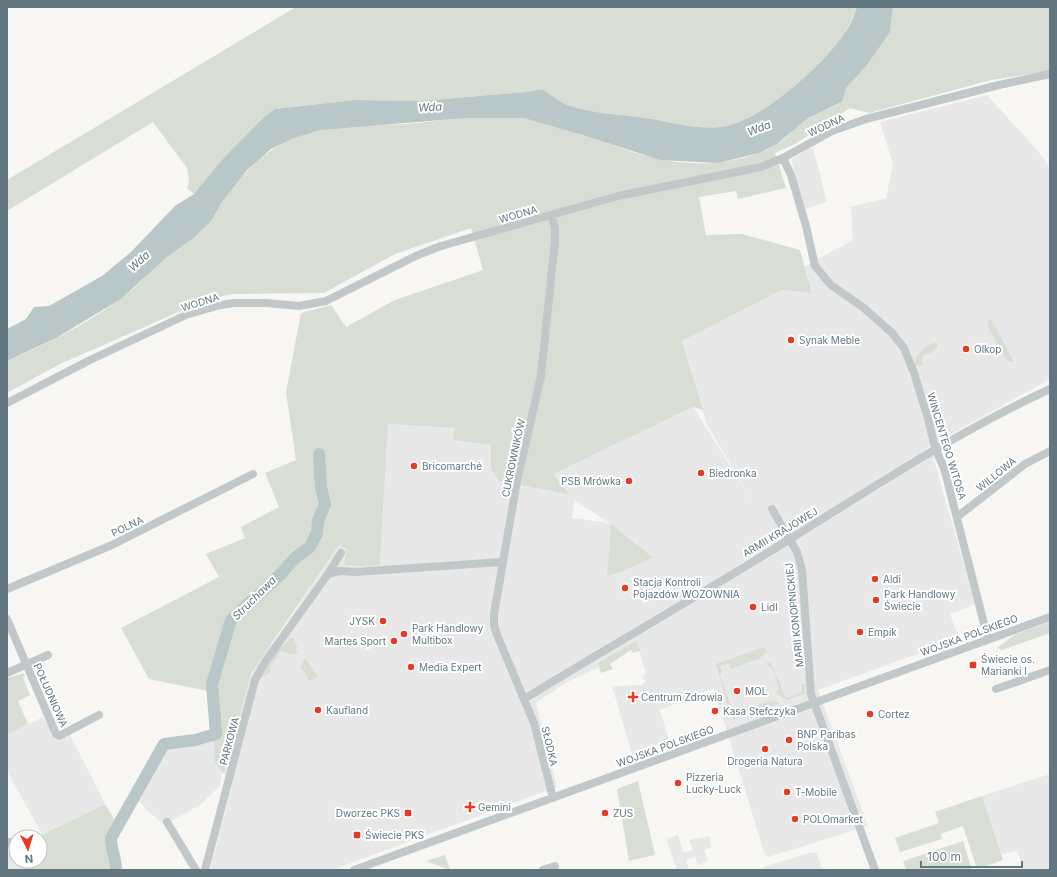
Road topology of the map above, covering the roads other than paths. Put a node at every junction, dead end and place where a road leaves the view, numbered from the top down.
1 (1050, 74) edge
2 (783, 158) junction
3 (551, 215) junction
4 (1050, 389) edge
5 (7, 403) edge
6 (935, 448) junction
7 (1050, 451) edge
8 (253, 474) dead end
9 (772, 509) dead end
10 (957, 516) junction
11 (789, 540) junction
12 (341, 553) dead end
13 (502, 562) junction
14 (328, 574) junction
15 (7, 589) edge
16 (1050, 617) edge
17 (7, 619) edge
18 (988, 639) junction
19 (48, 655) dead end
20 (27, 665) junction
21 (1050, 670) edge
22 (7, 673) edge
23 (996, 688) dead end
24 (524, 699) junction
25 (814, 702) junction
26 (99, 716) dead end
27 (553, 798) junction
28 (167, 822) dead end
29 (376, 866) edge
30 (555, 866) dead end
31 (196, 870) edge
32 (205, 870) edge
33 (354, 870) edge
34 (542, 870) edge
35 (875, 870) edge

1 - 2 street, WODNA
2 - 3 street, WODNA
2 - 6 street, WINCENTEGO WITOSA
3 - 5 street, WODNA
3 - 13 street, CUKROWNIKÓW
4 - 6 street, ARMII KRAJOWEJ
6 - 10 street, WINCENTEGO WITOSA
6 - 11 street, ARMII KRAJOWEJ
7 - 10 street, WILLOWA
8 - 15 street, POLNA
9 - 11 street, MARII KONOPNICKIEJ
10 - 18 street, WINCENTEGO WITOSA
11 - 24 street, ARMII KRAJOWEJ
11 - 25 street, MARII KONOPNICKIEJ
12 - 14 street, PARKOWA
13 - 14 street
13 - 24 street, CUKROWNIKÓW
14 - 32 street, PARKOWA
16 - 18 street, WOJSKA POLSKIEGO
17 - 20 street, POŁUDNIOWA
18 - 25 street, WOJSKA POLSKIEGO
19 - 20 street
20 - 22 street
20 - 26 street, POŁUDNIOWA
21 - 23 street
24 - 27 street, SŁODKA
25 - 27 street, WOJSKA POLSKIEGO
25 - 35 street, MARII KONOPNICKIEJ
27 - 29 street, WOJSKA POLSKIEGO
28 - 31 street
29 - 33 street, WOJSKA POLSKIEGO
30 - 34 street

